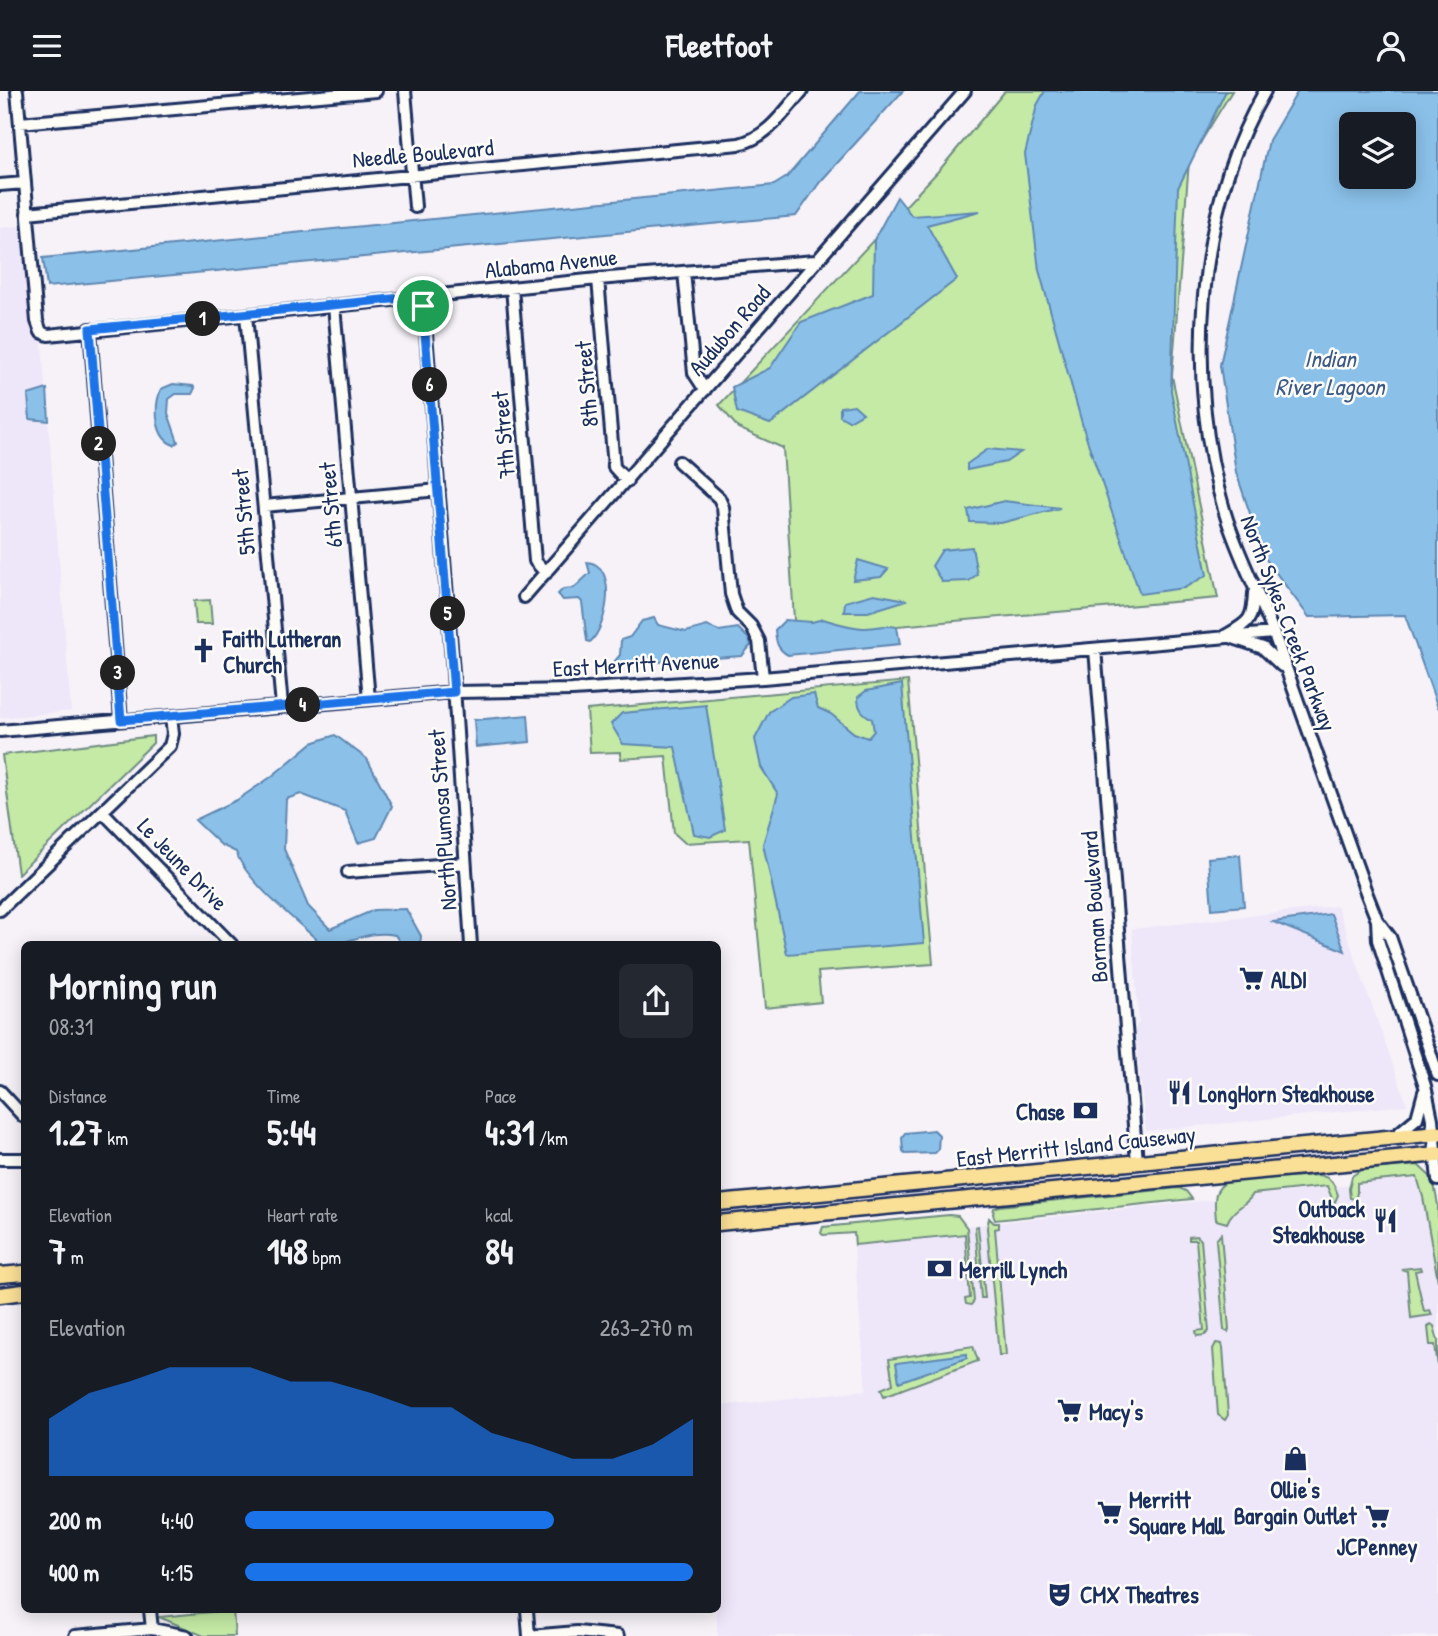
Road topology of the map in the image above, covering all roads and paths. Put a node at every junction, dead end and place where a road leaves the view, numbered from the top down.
1 (16, 91) edge
2 (376, 91) edge
3 (405, 91) edge
4 (802, 91) edge
5 (965, 91) edge
6 (1265, 91) edge
7 (20, 124) junction
8 (412, 175) junction
9 (24, 183) junction
10 (0, 185) edge
11 (415, 207) dead end
12 (27, 213) junction
13 (815, 261) junction
14 (684, 272) junction
15 (598, 279) junction
16 (512, 288) junction
17 (422, 296) junction
18 (334, 306) junction
19 (246, 314) junction
20 (90, 329) junction
21 (705, 390) junction
22 (678, 462) dead end
23 (627, 481) junction
24 (439, 490) junction
25 (350, 497) junction
26 (264, 506) junction
27 (546, 573) junction
28 (1254, 586) junction
29 (524, 597) dead end
30 (1273, 633) junction
31 (1227, 637) junction
32 (1095, 649) junction
33 (1288, 673) junction
34 (763, 678) junction
35 (454, 692) junction
36 (369, 699) junction
37 (282, 706) junction
38 (171, 716) junction
39 (121, 720) junction
40 (0, 731) edge
41 (103, 812) junction
42 (465, 863) junction
43 (348, 873) dead end
44 (0, 910) edge
45 (1377, 920) junction
46 (228, 941) edge
47 (471, 941) edge
48 (1438, 1075) edge
49 (1425, 1086) junction
50 (0, 1091) edge
51 (21, 1114) edge
52 (1435, 1133) edge
53 (1394, 1137) junction
54 (1276, 1149) junction
55 (1436, 1155) edge
56 (0, 1159) edge
57 (21, 1159) edge
58 (1137, 1162) junction
59 (1201, 1175) junction
60 (1438, 1180) edge
61 (1089, 1187) junction
62 (773, 1198) junction
63 (721, 1203) edge
64 (721, 1222) edge
65 (721, 1223) edge
66 (21, 1292) edge
67 (0, 1295) edge
68 (150, 1613) edge
69 (527, 1613) edge
70 (152, 1629) junction
71 (75, 1636) edge
72 (187, 1636) edge
73 (529, 1636) edge
74 (618, 1636) edge

1 - 7 street
2 - 7 street
3 - 8 street
4 - 8 street, Needle Boulevard
5 - 13 street, Audubon Road
6 - 28 street, North Sykes Creek Parkway
7 - 9 street
8 - 11 street
8 - 12 street, Needle Boulevard
9 - 10 street
9 - 12 street
12 - 20 street, Alabama Avenue
13 - 14 street, Alabama Avenue
13 - 21 street, Audubon Road
14 - 15 street, Alabama Avenue
14 - 21 street
15 - 16 street, Alabama Avenue
15 - 23 street, 8th Street
16 - 17 street, Alabama Avenue
16 - 27 street, 7th Street
17 - 18 street, Alabama Avenue
17 - 24 street, North Plumosa Street
18 - 19 street, Alabama Avenue
18 - 25 street, 6th Street
19 - 20 street, Alabama Avenue
19 - 26 street, 5th Street
20 - 39 street
21 - 23 street, Audubon Road
22 - 34 street
23 - 27 street, Audubon Road
24 - 25 street
24 - 35 street, North Plumosa Street
25 - 26 street
25 - 36 street, 6th Street
26 - 37 street, 5th Street
27 - 29 street, Audubon Road
28 - 30 street, North Sykes Creek Parkway
28 - 31 street
30 - 31 street, East Merritt Avenue
30 - 33 street, North Sykes Creek Parkway
31 - 32 street, East Merritt Avenue
31 - 33 street
32 - 34 street, East Merritt Avenue
32 - 58 street, Borman Boulevard
33 - 45 street, North Sykes Creek Parkway
34 - 35 street, East Merritt Avenue
35 - 36 street, East Merritt Avenue
35 - 42 street, North Plumosa Street
36 - 37 street, East Merritt Avenue
37 - 38 street, East Merritt Avenue
38 - 39 street, East Merritt Avenue
38 - 41 street
39 - 40 street, East Merritt Avenue
41 - 44 street
41 - 46 street, Le Jeune Drive
42 - 43 street
42 - 47 street, North Plumosa Street
45 - 48 street, North Sykes Creek Parkway
45 - 49 street
49 - 52 street
49 - 53 street
50 - 51 street
52 - 53 main road, East Merritt Island Causeway
52 - 55 street
53 - 54 main road, East Merritt Island Causeway
54 - 58 main road, East Merritt Island Causeway
54 - 59 main road
55 - 59 main road, East Merritt Island Causeway
55 - 60 street
56 - 57 street
58 - 61 main road
58 - 62 main road, East Merritt Island Causeway
59 - 61 main road, East Merritt Island Causeway
61 - 65 main road, East Merritt Island Causeway
62 - 63 main road, East Merritt Island Causeway
62 - 64 main road
66 - 67 main road
68 - 70 street
69 - 73 street
70 - 71 street
70 - 72 street
73 - 74 street

